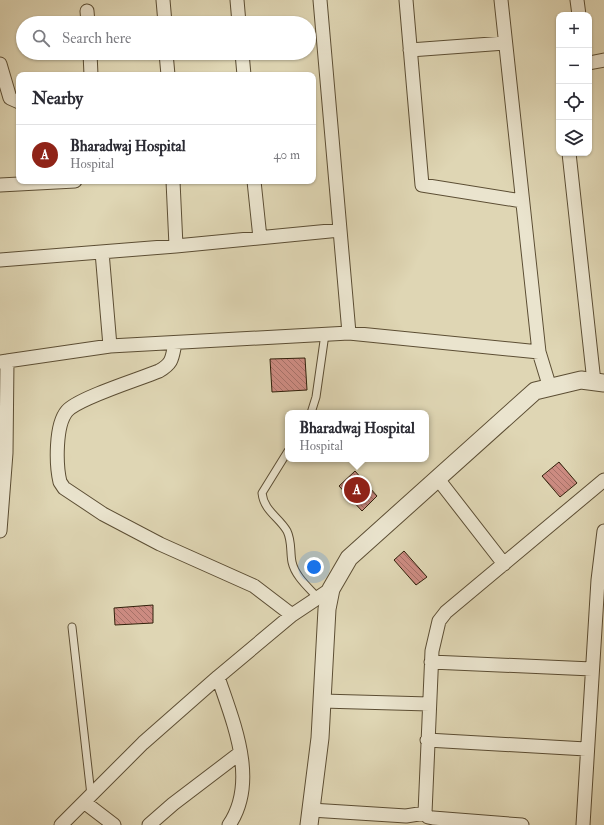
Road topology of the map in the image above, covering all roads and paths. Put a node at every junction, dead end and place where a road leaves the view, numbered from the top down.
1 (163, 0) edge
2 (237, 0) edge
3 (320, 0) edge
4 (406, 0) edge
5 (501, 0) edge
6 (577, 0) edge
7 (579, 12) edge
8 (164, 16) edge
9 (238, 16) edge
10 (505, 43) junction
11 (410, 50) junction
12 (91, 60) edge
13 (167, 60) edge
14 (243, 60) edge
15 (604, 60) edge
16 (592, 62) edge
17 (0, 64) edge
18 (92, 72) edge
19 (168, 72) edge
20 (244, 72) edge
21 (16, 101) edge
22 (569, 156) edge
23 (19, 184) edge
24 (173, 184) edge
25 (254, 184) edge
26 (0, 185) edge
27 (522, 201) junction
28 (340, 230) junction
29 (260, 238) junction
30 (176, 246) junction
31 (102, 252) junction
32 (0, 260) edge
33 (349, 333) junction
34 (325, 334) junction
35 (175, 342) junction
36 (110, 346) junction
37 (539, 352) junction
38 (4, 361) edge
39 (599, 383) edge
40 (550, 388) junction
41 (312, 410) edge
42 (285, 456) edge
43 (438, 479) junction
44 (604, 480) edge
45 (0, 531) edge
46 (604, 531) edge
47 (504, 564) junction
48 (324, 593) junction
49 (292, 615) junction
50 (72, 627) dead end
51 (431, 662) junction
52 (592, 669) junction
53 (218, 677) junction
54 (322, 701) junction
55 (429, 704) junction
56 (427, 740) junction
57 (586, 750) junction
58 (240, 753) junction
59 (87, 798) junction
60 (425, 812) junction
61 (310, 817) edge
62 (466, 823) edge
63 (61, 825) edge
64 (114, 825) edge
65 (150, 825) edge
66 (229, 825) edge
67 (522, 825) edge
68 (582, 825) edge

1 - 8 street
2 - 9 street
3 - 28 street
4 - 11 street
5 - 10 street
6 - 7 street
10 - 11 street
10 - 27 street
11 - 27 street
12 - 18 street
13 - 19 street
14 - 20 street
15 - 16 street
17 - 21 street
22 - 39 street
23 - 26 street
24 - 30 street
25 - 29 street
27 - 37 street
28 - 29 street
28 - 33 street
29 - 30 street
30 - 31 street
31 - 32 street
31 - 36 street
33 - 34 street
33 - 37 street
34 - 35 street
34 - 41 lane
35 - 36 street
35 - 49 street
36 - 38 street
37 - 40 street
38 - 45 street
39 - 40 street
40 - 43 street
42 - 48 lane
43 - 47 street
43 - 48 street
44 - 47 street
46 - 52 street
47 - 51 street
48 - 49 street
48 - 54 street
49 - 53 street
50 - 59 lane
51 - 52 street
51 - 55 street
52 - 57 street
53 - 58 street
53 - 59 street
54 - 55 street
54 - 61 street
55 - 56 street
56 - 57 street
56 - 60 street
57 - 68 street
58 - 65 street
58 - 66 street
59 - 63 street
59 - 64 street
60 - 61 street
60 - 62 street
62 - 67 street

